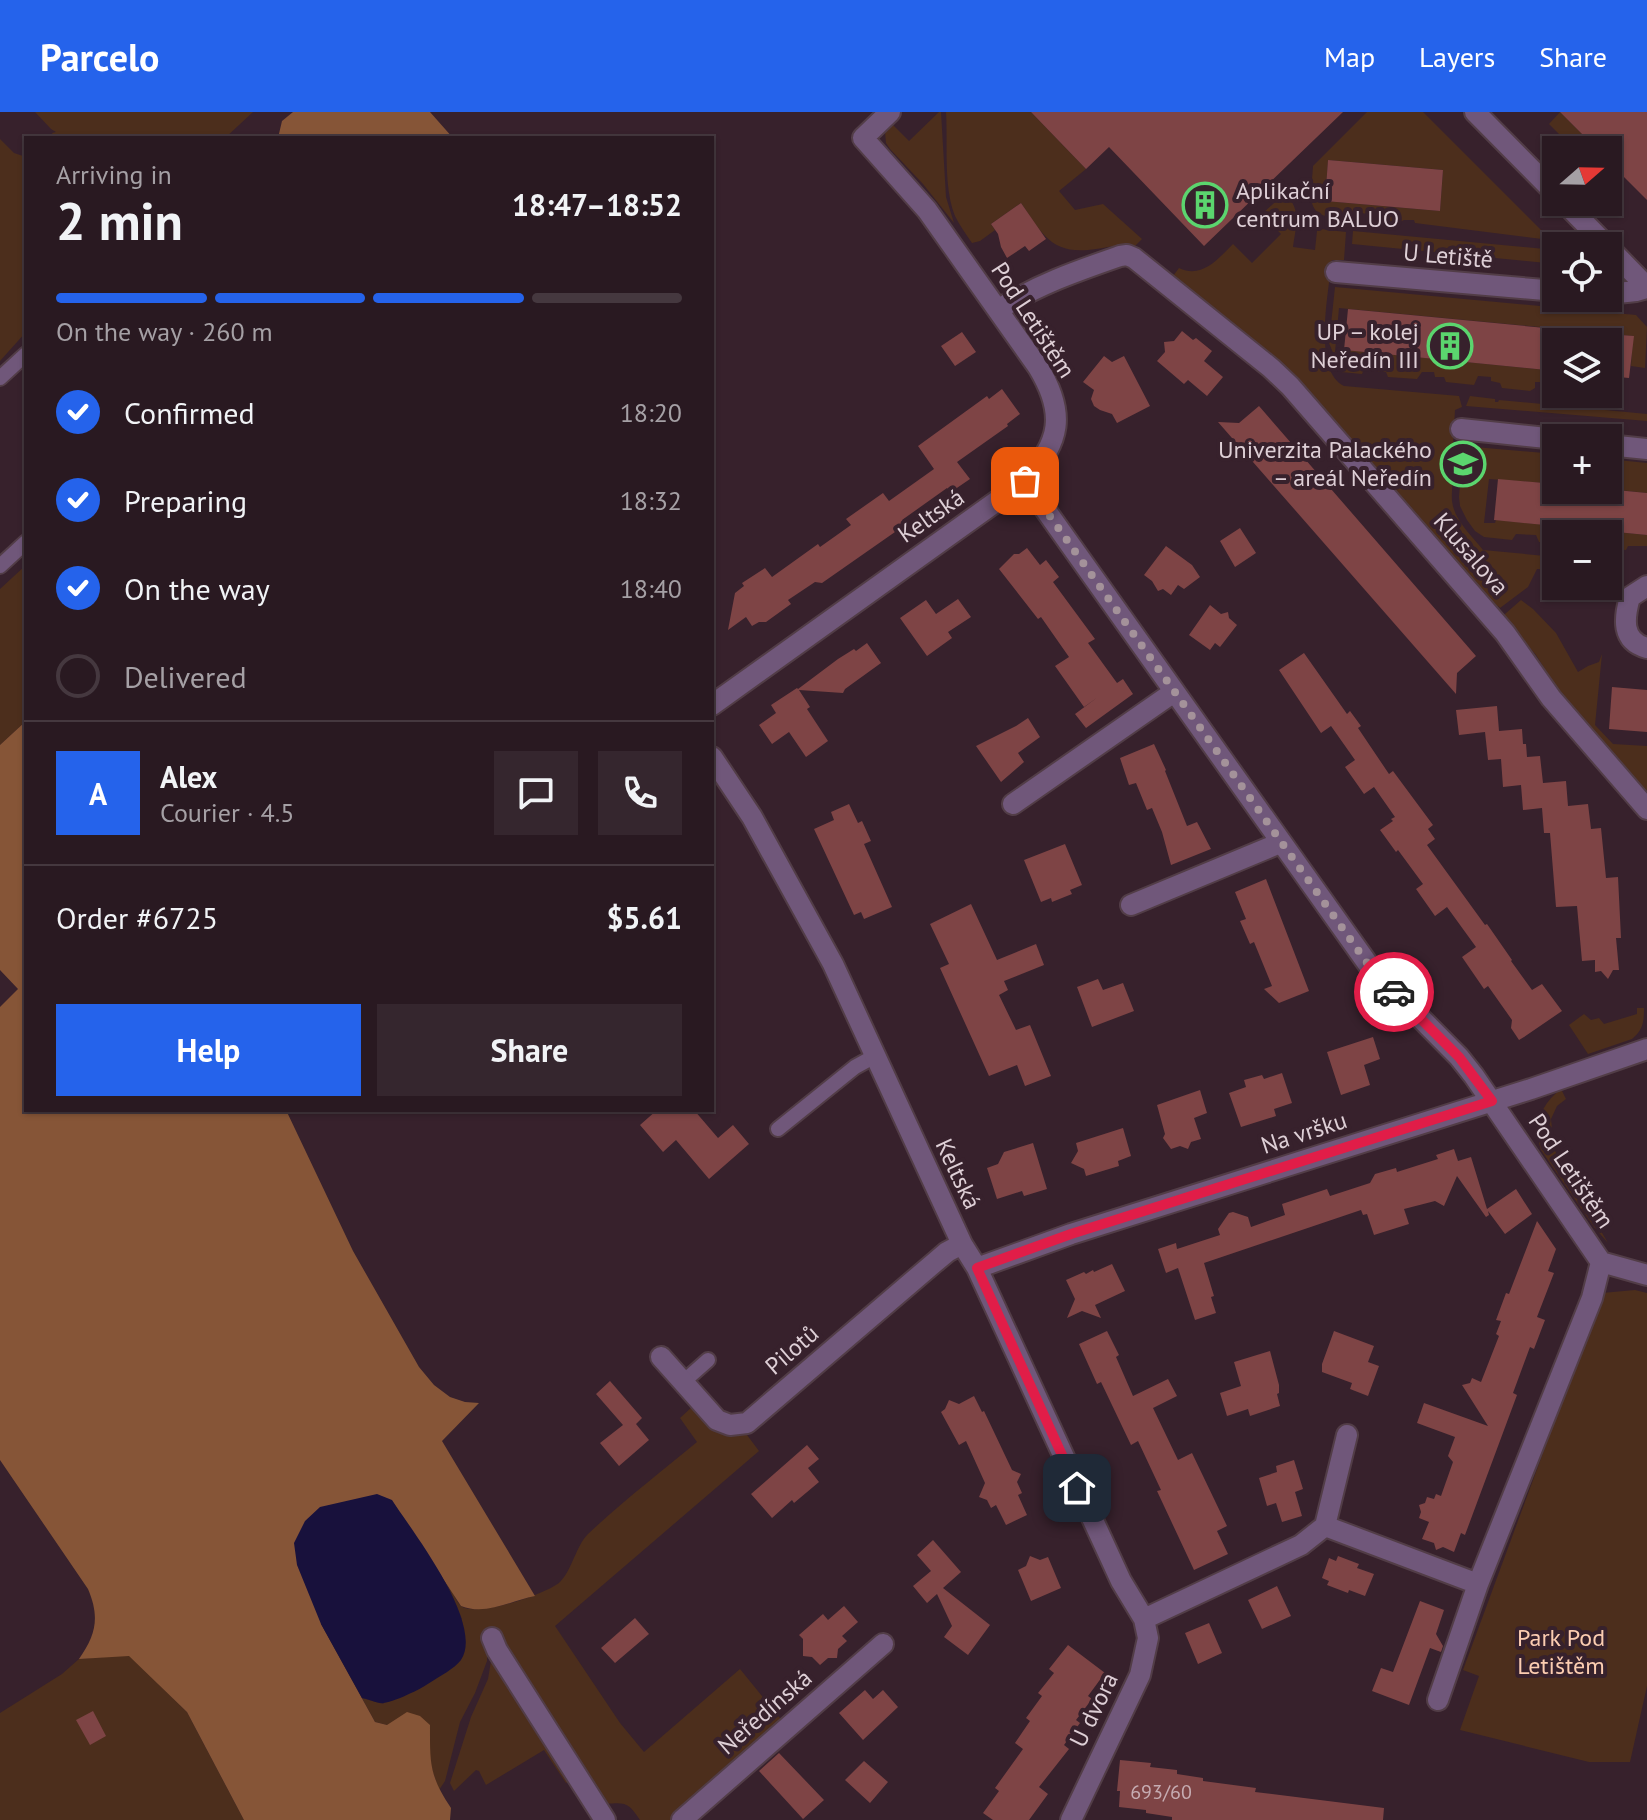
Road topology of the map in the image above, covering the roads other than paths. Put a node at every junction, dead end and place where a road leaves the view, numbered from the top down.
1 (890, 112) edge
2 (1475, 112) edge
3 (1542, 180) edge
4 (1577, 216) edge
5 (1593, 232) edge
6 (1622, 262) edge
7 (1336, 272) dead end
8 (1647, 288) edge
9 (1542, 290) edge
10 (1622, 292) edge
11 (998, 310) junction
12 (24, 356) edge
13 (0, 378) edge
14 (1461, 429) dead end
15 (1542, 438) edge
16 (1622, 446) edge
17 (1647, 449) edge
18 (1025, 481) junction
19 (24, 544) edge
20 (0, 566) edge
21 (1647, 586) edge
22 (1647, 648) edge
23 (1174, 692) junction
24 (714, 704) edge
25 (714, 760) edge
26 (1013, 804) dead end
27 (1647, 809) edge
28 (1280, 843) junction
29 (1131, 905) dead end
30 (1647, 1049) edge
31 (875, 1056) junction
32 (1492, 1101) junction
33 (778, 1129) dead end
34 (962, 1244) junction
35 (1601, 1262) junction
36 (977, 1268) junction
37 (1647, 1275) edge
38 (661, 1357) dead end
39 (708, 1360) dead end
40 (682, 1383) junction
41 (1347, 1435) dead end
42 (1325, 1526) junction
43 (1478, 1584) junction
44 (1144, 1619) junction
45 (492, 1638) dead end
46 (883, 1644) dead end
47 (1438, 1700) dead end
48 (605, 1820) edge
49 (682, 1820) edge
50 (1071, 1820) edge

1 - 11 street, Pod Letištěm
2 - 3 street
4 - 5 street
6 - 8 street
7 - 9 street, U Letiště
8 - 10 street
11 - 18 street, Pod Letištěm
11 - 27 street, Klusalova
12 - 13 lane
14 - 15 street
16 - 17 street
18 - 23 street, Pod Letištěm
18 - 24 street, Keltská
19 - 20 lane
21 - 22 street
23 - 26 street
23 - 28 street, Pod Letištěm
25 - 31 street, Keltská
28 - 29 street
28 - 32 street, Pod Letištěm
30 - 32 street, Na vršku
31 - 33 lane
31 - 34 street, Keltská
32 - 35 street, Pod Letištěm
32 - 36 street, Na vršku
34 - 36 street, Keltská
34 - 40 street, Pilotů
35 - 37 street
35 - 43 street, Pod Letištěm
36 - 44 street, Keltská
38 - 40 street, Pilotů
39 - 40 lane
41 - 42 street
42 - 43 street
42 - 44 street
43 - 47 street, Pod Letištěm
44 - 50 street, U dvora
45 - 48 street
46 - 49 street, Neředínská

